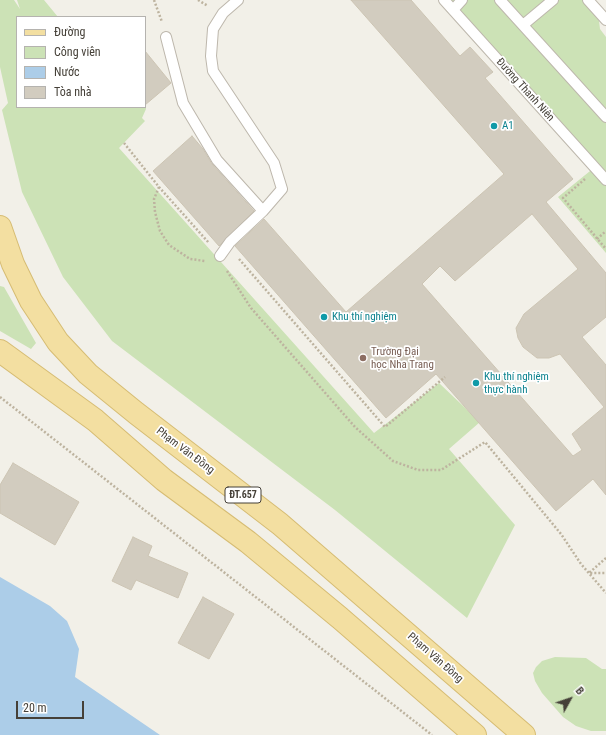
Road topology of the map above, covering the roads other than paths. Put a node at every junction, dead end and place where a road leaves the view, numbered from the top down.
1 (238, 0) edge
2 (444, 0) edge
3 (462, 0) edge
4 (500, 0) edge
5 (553, 0) edge
6 (588, 0) edge
7 (453, 10) junction
8 (606, 20) edge
9 (523, 25) junction
10 (166, 37) dead end
11 (606, 117) edge
12 (606, 180) edge
13 (264, 211) junction
14 (0, 227) edge
15 (220, 256) road end
16 (0, 351) edge
17 (0, 366) edge
18 (164, 480) junction
19 (475, 735) edge
20 (524, 735) edge

1 - 13 lane
2 - 7 lane, Đường Thanh Niên
3 - 7 lane
4 - 9 lane
5 - 9 lane
6 - 8 lane
7 - 12 lane, Đường Thanh Niên
9 - 11 lane
10 - 13 lane
13 - 15 lane
14 - 20 main road, Phạm Văn Đồng / ĐT.657
16 - 18 main road
17 - 18 main road
18 - 19 main road

